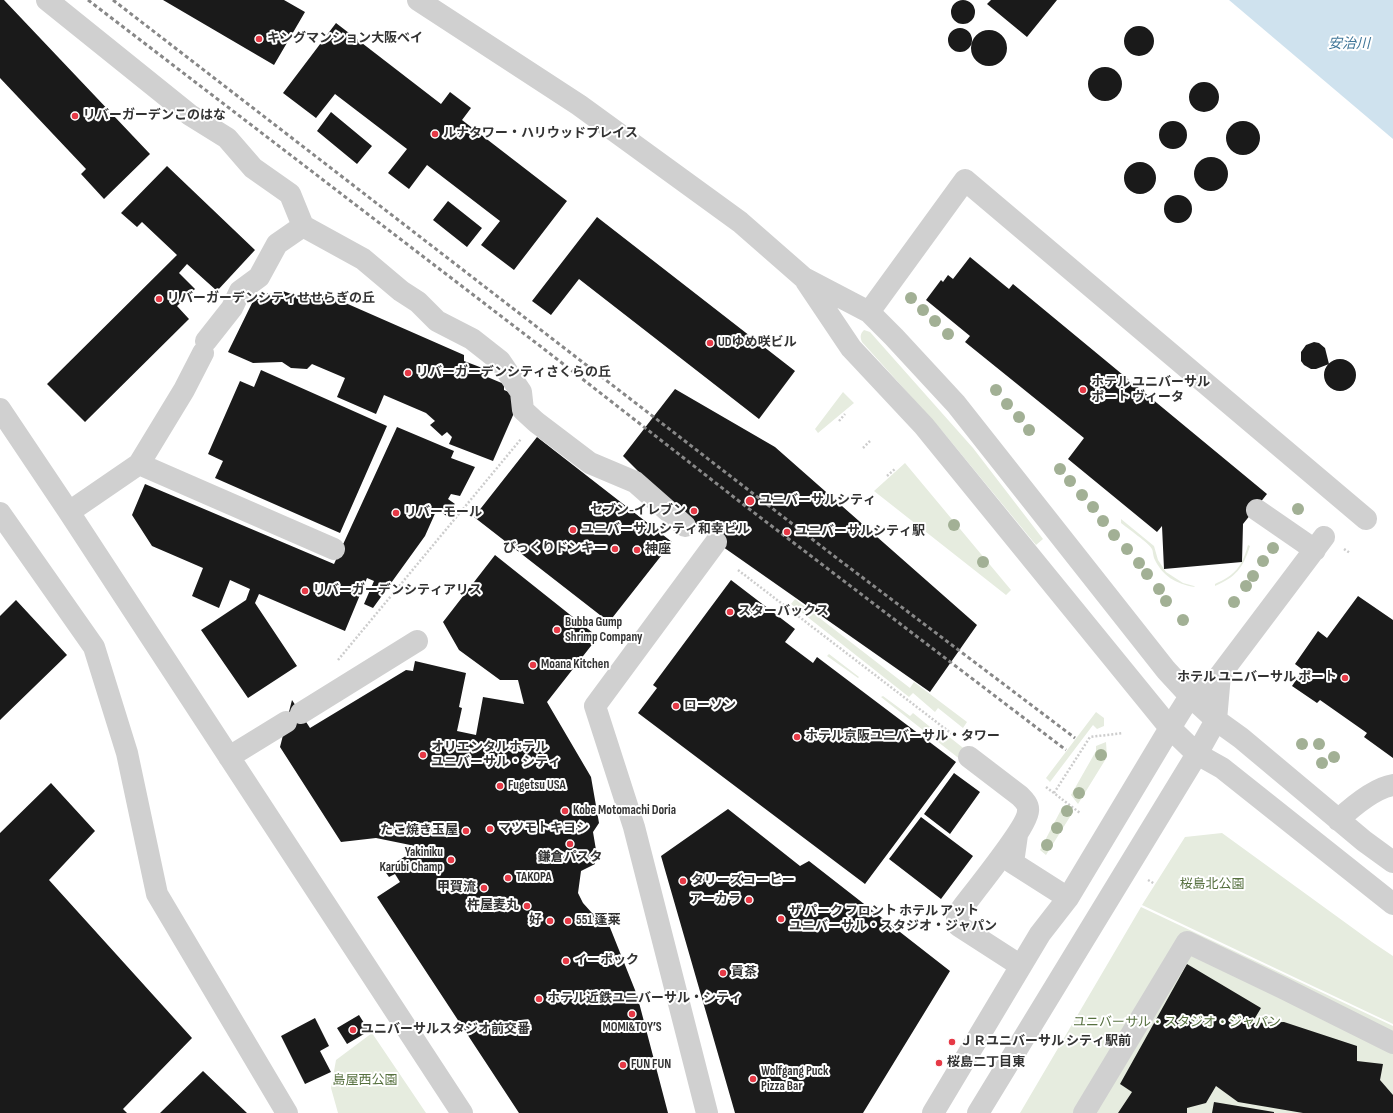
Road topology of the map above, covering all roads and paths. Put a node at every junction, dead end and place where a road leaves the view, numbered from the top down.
1 (46, 0) edge
2 (418, 0) edge
3 (302, 226) junction
4 (804, 278) junction
5 (869, 312) junction
6 (0, 409) edge
7 (846, 414) dead end
8 (839, 421) dead end
9 (536, 422) junction
10 (870, 441) dead end
11 (863, 448) dead end
12 (139, 464) junction
13 (896, 468) dead end
14 (887, 476) dead end
15 (1257, 510) dead end
16 (69, 512) junction
17 (1366, 519) dead end
18 (2, 522) edge
19 (685, 526) dead end
20 (716, 542) dead end
21 (334, 550) dead end
22 (1344, 550) dead end
23 (1350, 553) dead end
24 (738, 570) dead end
25 (417, 640) dead end
26 (334, 665) dead end
27 (1220, 675) junction
28 (1190, 696) junction
29 (1216, 720) junction
30 (1170, 728) junction
31 (1123, 733) dead end
32 (956, 737) dead end
33 (1197, 754) junction
34 (230, 757) junction
35 (969, 757) dead end
36 (1041, 784) dead end
37 (1392, 785) edge
38 (1054, 793) junction
39 (1080, 813) dead end
40 (1338, 820) junction
41 (1017, 834) junction
42 (1393, 862) edge
43 (1068, 898) junction
44 (1393, 904) edge
45 (1021, 966) junction
46 (1393, 1043) edge
47 (287, 1113) edge
48 (462, 1113) edge
49 (707, 1113) edge
50 (933, 1113) edge
51 (978, 1113) edge
52 (1084, 1113) edge

1 - 3 street
2 - 4 street
3 - 9 street
3 - 12 street
4 - 5 street
4 - 30 street
5 - 17 street
5 - 28 street
6 - 16 street
7 - 8 path
9 - 19 street
9 - 26 path
10 - 11 path
12 - 16 street
12 - 21 street
13 - 14 path
15 - 27 street
16 - 34 street
18 - 47 street
20 - 49 street
22 - 23 path
24 - 32 path
25 - 34 street
27 - 28 street
27 - 29 street
28 - 29 street
28 - 30 street
29 - 33 street
29 - 40 street
30 - 33 street
30 - 43 street
31 - 38 path
33 - 44 street
33 - 51 street
34 - 48 street
35 - 41 street
36 - 38 path
37 - 40 street
38 - 39 path
40 - 42 street
41 - 43 street
41 - 45 street
43 - 45 street
45 - 50 street
46 - 52 street

